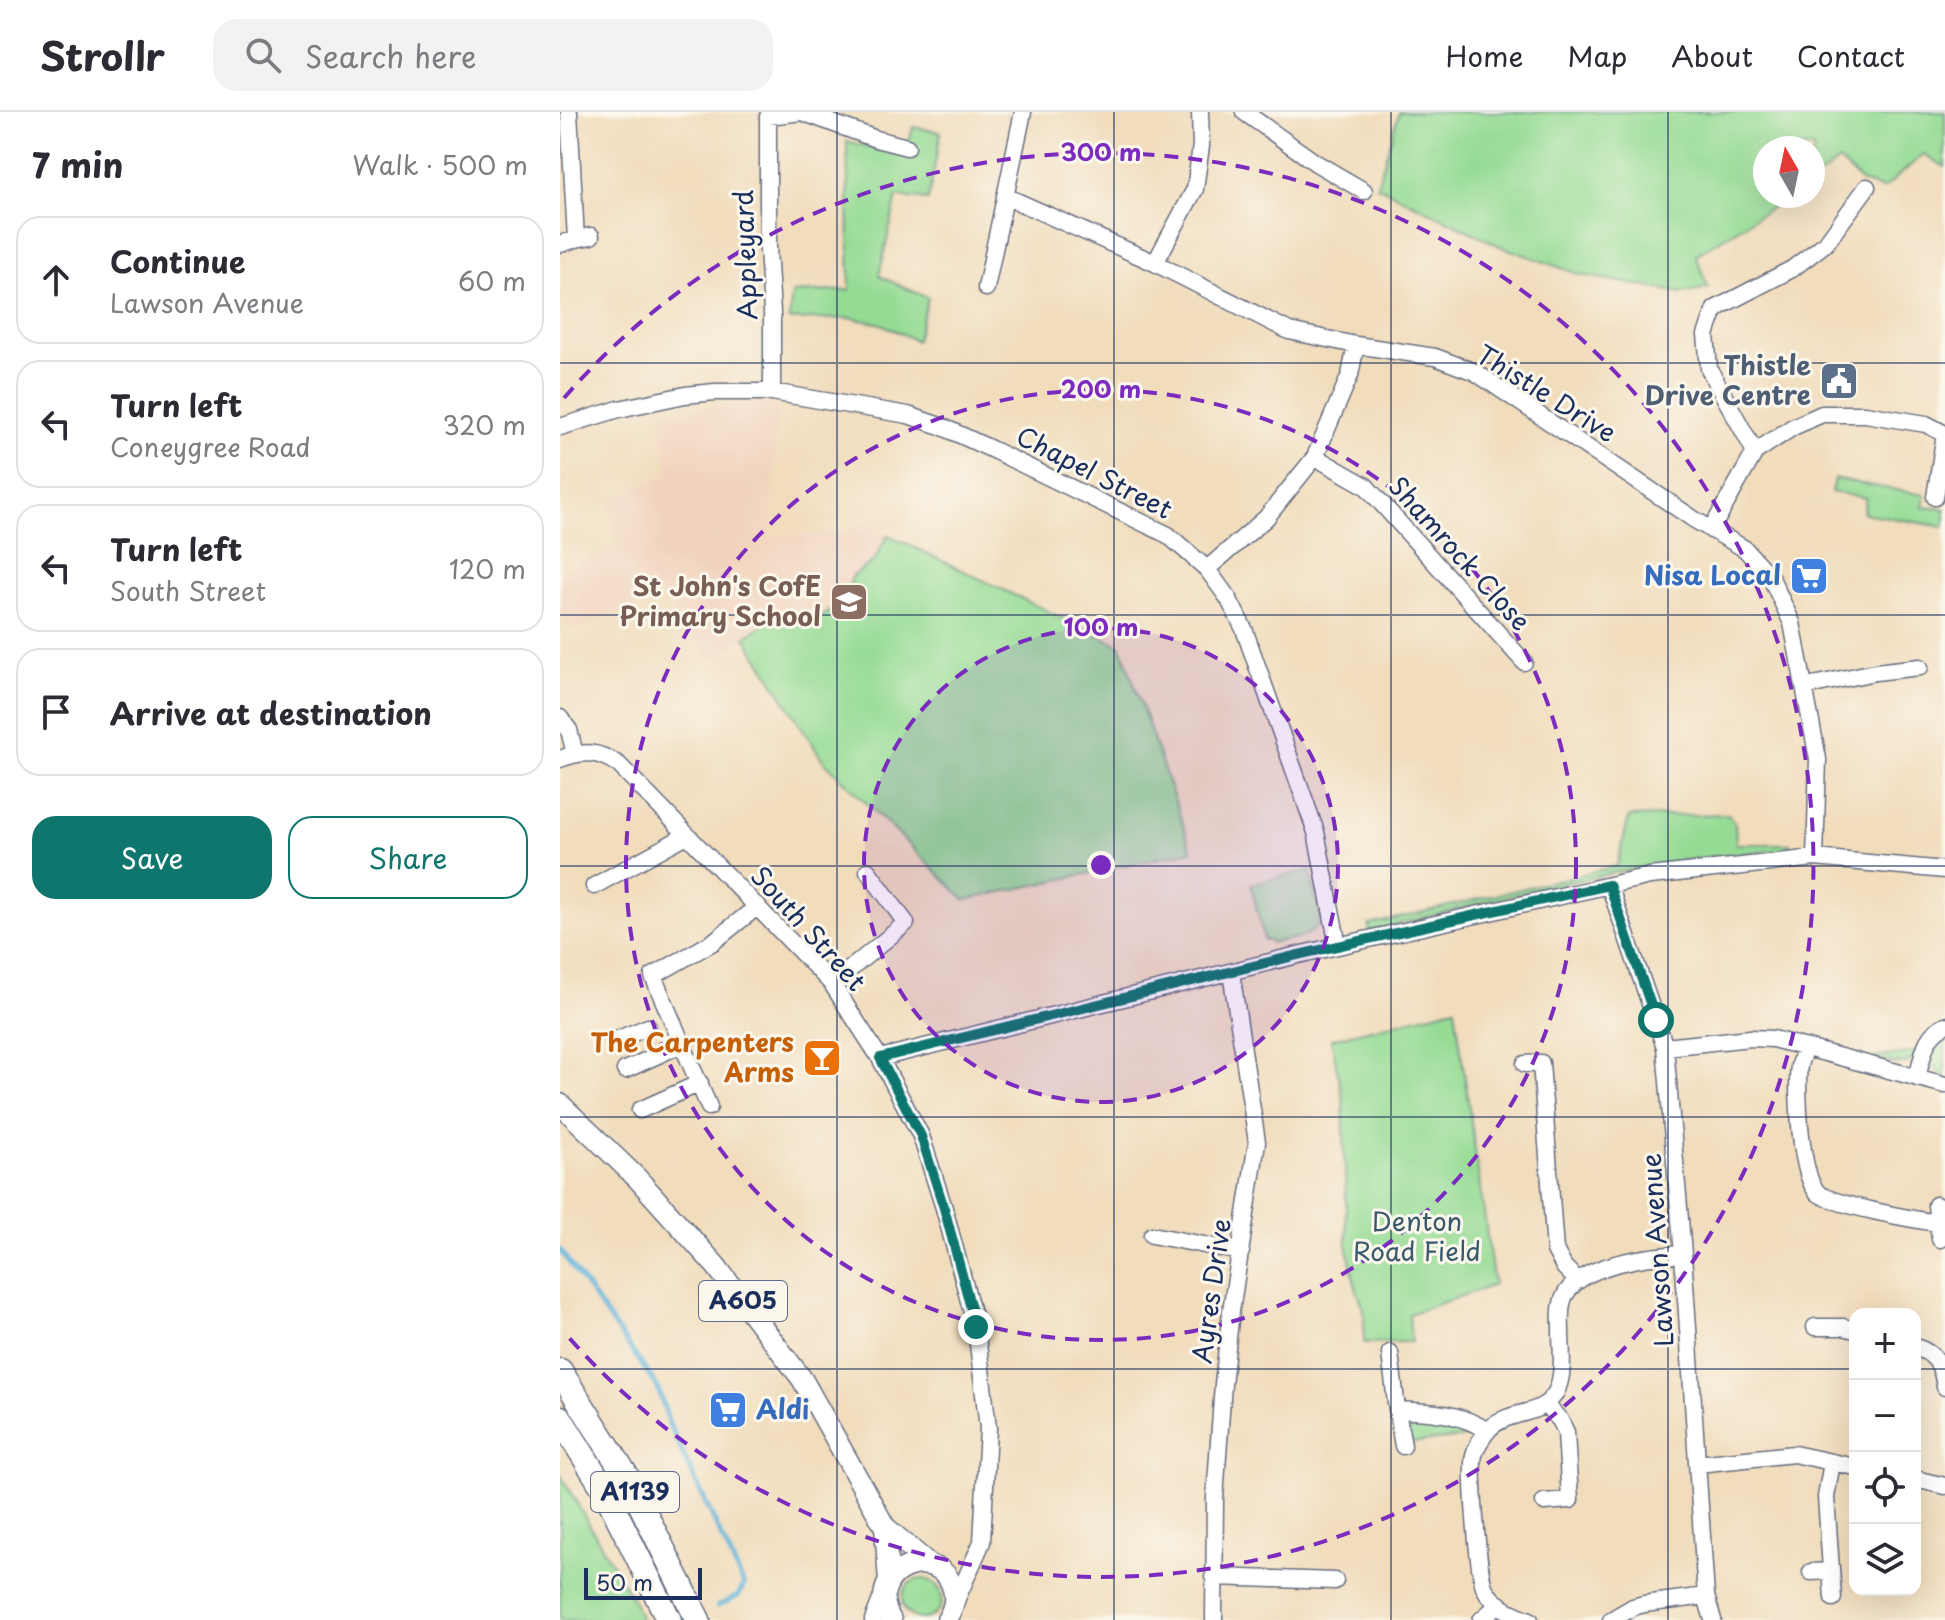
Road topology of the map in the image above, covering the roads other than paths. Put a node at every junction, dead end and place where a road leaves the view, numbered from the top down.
1 (569, 112) edge
2 (1023, 112) edge
3 (1200, 112) edge
4 (1244, 112) edge
5 (768, 114) edge
6 (565, 132) edge
7 (907, 147) dead end
8 (1867, 187) dead end
9 (1364, 191) dead end
10 (1005, 196) junction
11 (575, 240) edge
12 (1155, 263) junction
13 (986, 288) dead end
14 (1356, 345) junction
15 (772, 392) junction
16 (560, 427) edge
17 (1945, 434) edge
18 (1755, 452) junction
19 (1315, 457) junction
20 (1933, 497) edge
21 (1711, 530) junction
22 (1207, 569) junction
23 (1524, 662) dead end
24 (1920, 667) dead end
25 (1804, 687) junction
26 (560, 718) edge
27 (567, 756) edge
28 (687, 835) junction
29 (1815, 858) junction
30 (1945, 870) edge
31 (868, 871) dead end
32 (1609, 885) junction
33 (594, 886) dead end
34 (758, 906) junction
35 (1338, 946) junction
36 (1231, 972) junction
37 (832, 984) junction
38 (660, 1022) junction
39 (1945, 1025) edge
40 (616, 1040) dead end
41 (684, 1043) junction
42 (1665, 1047) junction
43 (1805, 1048) junction
44 (880, 1058) junction
45 (1525, 1064) dead end
46 (625, 1070) dead end
47 (1917, 1078) junction
48 (700, 1083) junction
49 (1945, 1085) edge
50 (560, 1104) edge
51 (709, 1107) dead end
52 (640, 1110) dead end
53 (1936, 1205) dead end
54 (1152, 1235) dead end
55 (1241, 1252) junction
56 (1683, 1254) junction
57 (1578, 1281) junction
58 (1815, 1326) dead end
59 (1849, 1328) edge
60 (1921, 1350) edge
61 (1390, 1353) dead end
62 (560, 1371) edge
63 (1945, 1387) edge
64 (1546, 1405) junction
65 (1397, 1410) junction
66 (560, 1418) edge
67 (1487, 1431) junction
68 (1403, 1446) dead end
69 (1832, 1462) junction
70 (1697, 1464) junction
71 (1849, 1466) edge
72 (1921, 1480) edge
73 (1945, 1484) edge
74 (1544, 1502) dead end
75 (885, 1527) junction
76 (982, 1542) junction
77 (932, 1566) junction
78 (1831, 1571) junction
79 (1811, 1572) dead end
80 (1213, 1577) junction
81 (1335, 1581) dead end
82 (887, 1585) junction
83 (1706, 1596) junction
84 (1833, 1598) dead end
85 (1499, 1604) junction
86 (951, 1612) edge
87 (698, 1615) edge
88 (669, 1620) edge
89 (875, 1620) edge
90 (891, 1620) edge
91 (1214, 1620) edge
92 (1481, 1620) edge
93 (1530, 1620) edge
94 (1611, 1620) edge
95 (1713, 1620) edge

1 - 6 street
2 - 10 street
3 - 12 street
4 - 9 street
5 - 7 street, Appleyard
5 - 15 street, Appleyard
6 - 11 street
8 - 18 street
10 - 12 street, Thistle Drive
10 - 13 street
12 - 14 street, Thistle Drive
14 - 19 street
14 - 21 street, Thistle Drive
15 - 16 street, Chapel Street
15 - 22 street, Chapel Street
17 - 18 street
17 - 20 street
18 - 21 street
19 - 22 street
19 - 23 street, Shamrock Close
21 - 25 street, Thistle Drive
22 - 35 street, Chapel Street
24 - 25 street
25 - 29 street, Thistle Drive
26 - 27 street
27 - 28 street, South Street
28 - 33 street
28 - 34 street, South Street
29 - 30 street
29 - 32 street
31 - 37 street
32 - 35 street
32 - 42 street, Lawson Avenue
34 - 37 street, South Street
34 - 38 street
35 - 36 street
36 - 44 street
36 - 55 street, Ayres Drive
37 - 44 street, South Street
38 - 40 street
38 - 41 street
39 - 47 street
41 - 46 street
41 - 48 street
42 - 43 street
42 - 56 street, Lawson Avenue
43 - 47 street
43 - 53 street
44 - 76 street, South Street
45 - 57 street
47 - 49 street
48 - 51 street
48 - 52 street
50 - 75 main road, A605
54 - 55 street
55 - 80 street, Ayres Drive
56 - 57 street
56 - 70 street, Lawson Avenue
57 - 64 street
58 - 59 street
60 - 63 street
61 - 65 street
62 - 87 highway, A1139
64 - 67 street
64 - 74 street
65 - 67 street
65 - 68 street
66 - 88 highway, A1139
67 - 85 street
69 - 70 street
69 - 71 street
69 - 78 street
70 - 83 street, Lawson Avenue
72 - 73 street
75 - 77 main road, A605
75 - 82 main road, A605
76 - 77 street
76 - 86 street, South Street
77 - 82 main road
77 - 86 main road, A605
78 - 79 street
78 - 84 street
80 - 81 street
80 - 91 street, Ayres Drive
82 - 89 street
82 - 90 main road, A605
83 - 94 street
83 - 95 street, Lawson Avenue
85 - 92 street
85 - 93 street

